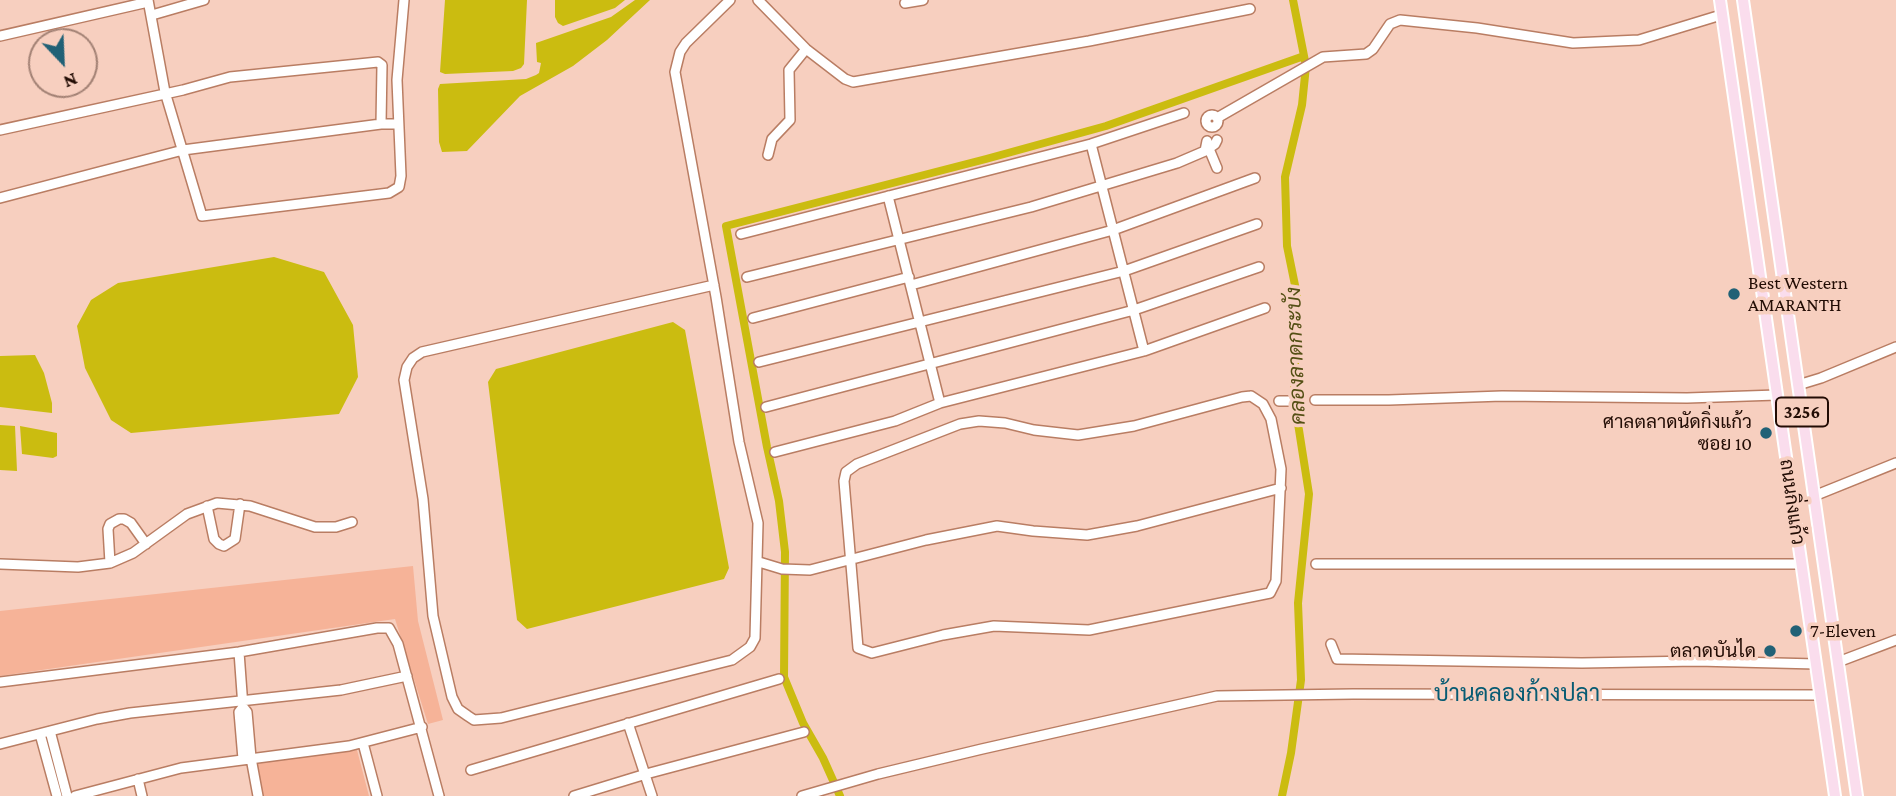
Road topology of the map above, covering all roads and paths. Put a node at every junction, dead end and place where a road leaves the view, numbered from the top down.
1 (163, 0) edge
2 (204, 0) edge
3 (404, 0) edge
4 (730, 0) edge
5 (758, 0) edge
6 (923, 0) edge
7 (1720, 0) edge
8 (1744, 0) edge
9 (148, 1) edge
10 (905, 3) dead end
11 (1250, 9) dead end
12 (167, 13) junction
13 (152, 15) junction
14 (1721, 15) junction
15 (1747, 27) junction
16 (1723, 31) junction
17 (0, 36) edge
18 (806, 48) junction
19 (165, 92) junction
20 (1184, 113) dead end
21 (381, 124) junction
22 (398, 124) junction
23 (0, 130) edge
24 (1211, 136) junction
25 (1091, 144) junction
26 (183, 150) junction
27 (768, 155) dead end
28 (1217, 169) dead end
29 (1255, 178) dead end
30 (1102, 186) junction
31 (888, 196) junction
32 (0, 198) edge
33 (1257, 224) dead end
34 (1113, 230) junction
35 (741, 234) dead end
36 (900, 239) junction
37 (1259, 267) dead end
38 (1124, 271) junction
39 (747, 277) dead end
40 (910, 281) junction
41 (714, 285) junction
42 (1265, 308) dead end
43 (1133, 310) junction
44 (753, 318) dead end
45 (920, 321) junction
46 (1896, 347) edge
47 (1144, 351) junction
48 (759, 362) dead end
49 (931, 363) junction
50 (1798, 385) junction
51 (1777, 395) junction
52 (1315, 400) dead end
53 (1279, 401) dead end
54 (1300, 401) dead end
55 (940, 404) junction
56 (766, 407) dead end
57 (775, 452) dead end
58 (1896, 463) edge
59 (1281, 488) junction
60 (1814, 495) junction
61 (240, 504) junction
62 (207, 506) junction
63 (352, 522) dead end
64 (146, 544) junction
65 (849, 559) junction
66 (759, 562) junction
67 (110, 563) junction
68 (0, 564) edge
69 (1315, 564) dead end
70 (1801, 564) junction
71 (1896, 640) edge
72 (1331, 644) dead end
73 (239, 652) junction
74 (1838, 662) junction
75 (1816, 664) junction
76 (407, 676) junction
77 (779, 679) dead end
78 (0, 681) edge
79 (1821, 695) junction
80 (243, 704) junction
81 (628, 723) junction
82 (422, 727) junction
83 (804, 732) dead end
84 (45, 733) junction
85 (363, 743) junction
86 (0, 744) edge
87 (247, 759) junction
88 (471, 770) dead end
89 (646, 774) junction
90 (138, 779) junction
91 (57, 796) edge
92 (67, 796) edge
93 (75, 796) edge
94 (142, 796) edge
95 (258, 796) edge
96 (377, 796) edge
97 (439, 796) edge
98 (574, 796) edge
99 (652, 796) edge
100 (802, 796) edge
101 (1835, 796) edge
102 (1857, 796) edge

1 - 12 street
2 - 12 street
3 - 22 street
4 - 41 street
5 - 18 street
6 - 10 street
7 - 14 main road, ถนนกิ่งแก้ว / 3256
8 - 15 main road, ถนนกิ่งแก้ว / 3256
9 - 13 street
9 - 17 street
11 - 18 street
12 - 13 street
13 - 19 street
14 - 16 main road, ถนนกิ่งแก้ว / 3256
14 - 24 street
15 - 16 main road
15 - 50 main road, ถนนกิ่งแก้ว / 3256
16 - 51 main road, ถนนกิ่งแก้ว / 3256
18 - 27 street
19 - 21 street
19 - 23 street
19 - 26 street
20 - 25 street
21 - 22 street
21 - 26 street
22 - 26 street
24 - 28 street
24 - 30 street
25 - 30 street
25 - 31 street
26 - 32 street
29 - 34 street
30 - 34 street
30 - 36 street
31 - 35 street
31 - 36 street
33 - 38 street
34 - 38 street
34 - 40 street
36 - 39 street
36 - 40 street
37 - 43 street
38 - 43 street
38 - 45 street
40 - 44 street
40 - 45 street
41 - 66 street
41 - 66 street
42 - 47 street
43 - 47 street
43 - 49 street
45 - 48 street
45 - 49 street
46 - 50 street
47 - 55 street
49 - 55 street
49 - 56 street
50 - 60 main road, ถนนกิ่งแก้ว / 3256
51 - 52 street
51 - 70 main road, ถนนกิ่งแก้ว / 3256
53 - 54 street
55 - 57 street
58 - 60 street
59 - 65 street
59 - 65 street
59 - 65 street
60 - 74 main road, ถนนกิ่งแก้ว / 3256
61 - 62 street
61 - 62 street
61 - 63 street
62 - 64 street
64 - 67 street
64 - 67 street
65 - 66 street
67 - 68 street
69 - 70 street
70 - 75 main road, ถนนกิ่งแก้ว / 3256
71 - 74 street
72 - 75 street
73 - 76 street
73 - 78 street
73 - 80 street
74 - 102 main road, ถนนกิ่งแก้ว / 3256
75 - 79 main road, ถนนกิ่งแก้ว / 3256
76 - 80 street
76 - 82 street
77 - 81 street
79 - 100 street
79 - 101 main road, ถนนกิ่งแก้ว / 3256
80 - 84 street
80 - 87 street
81 - 88 street
81 - 89 street
82 - 85 street
82 - 97 street
83 - 89 street
84 - 86 street
84 - 91 street
84 - 92 street
85 - 87 street
85 - 96 street
87 - 90 street
87 - 95 street
89 - 98 street
89 - 99 street
90 - 93 street
90 - 94 street

